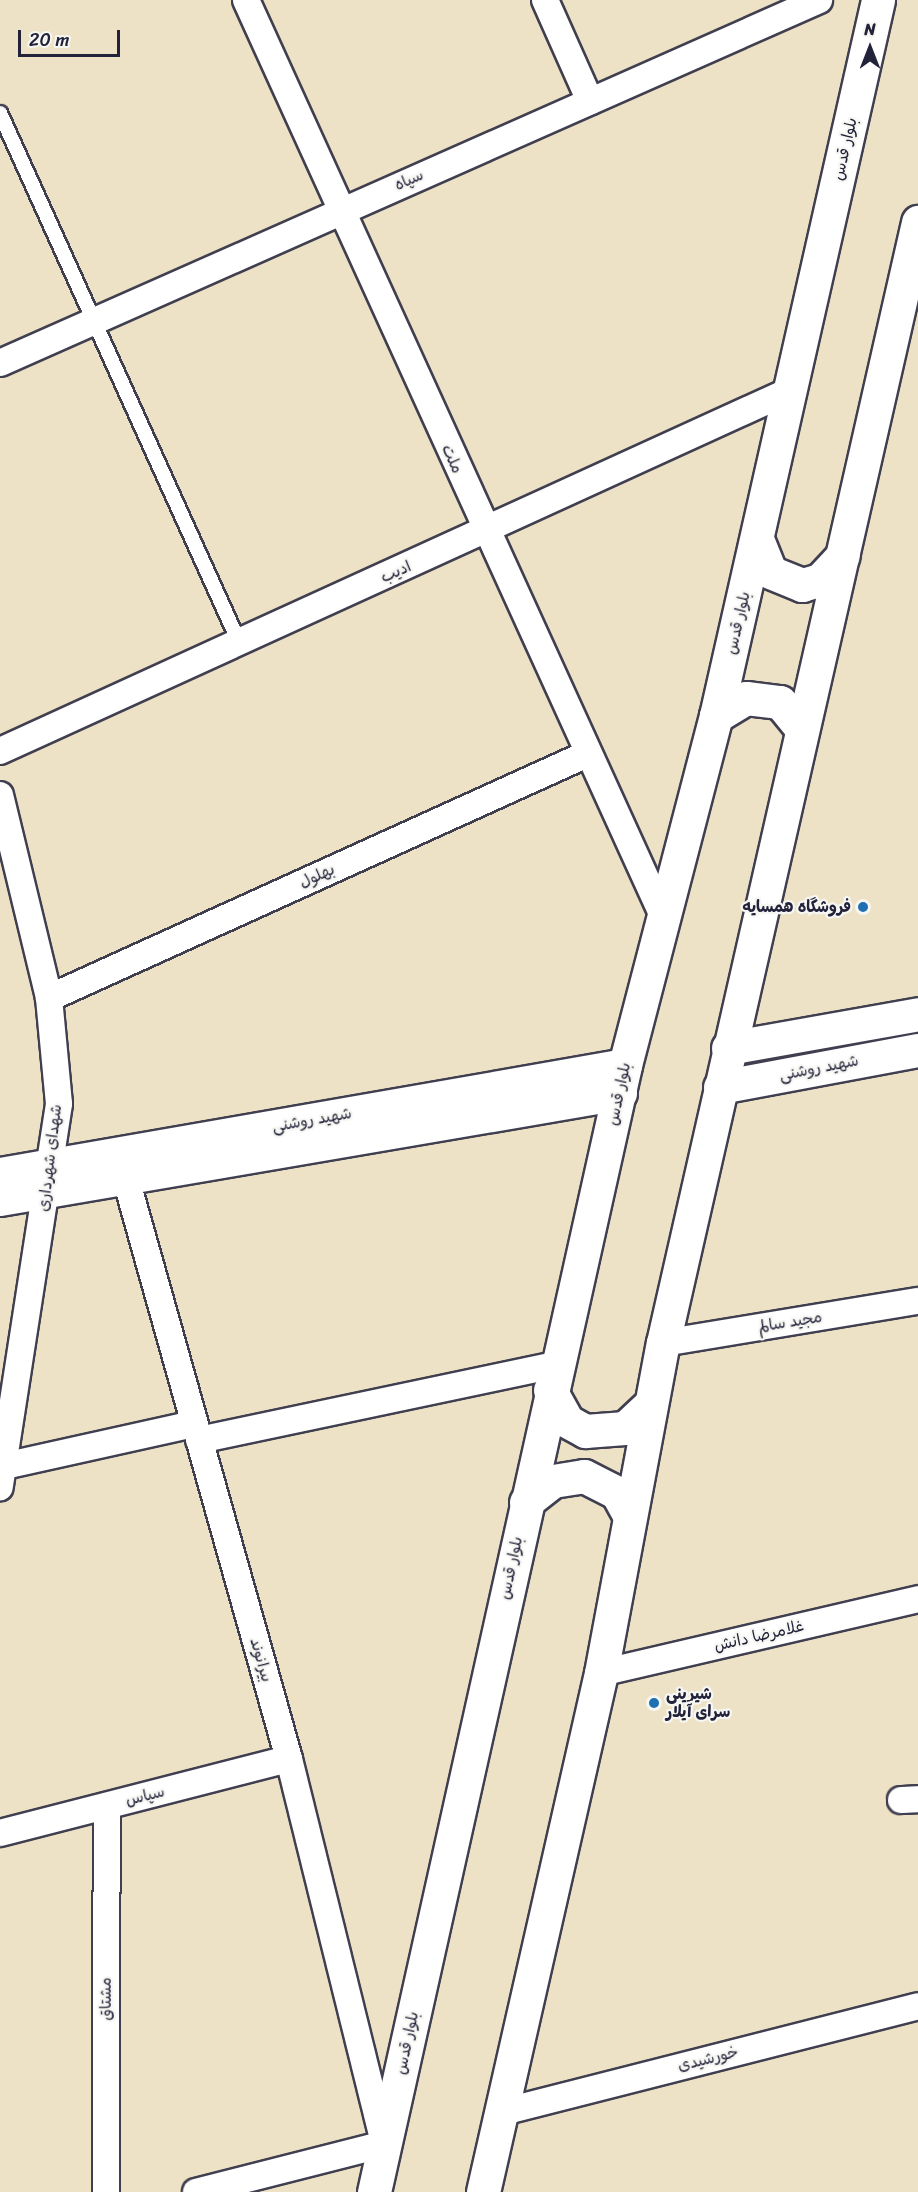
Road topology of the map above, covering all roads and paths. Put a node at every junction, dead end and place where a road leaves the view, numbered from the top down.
1 (246, 0) edge
2 (545, 0) edge
3 (819, 0) edge
4 (878, 0) edge
5 (590, 101) junction
6 (0, 113) edge
7 (341, 209) junction
8 (918, 222) edge
9 (95, 323) junction
10 (0, 363) edge
11 (791, 390) junction
12 (485, 532) junction
13 (757, 539) junction
14 (842, 556) junction
15 (239, 642) junction
16 (716, 716) junction
17 (802, 729) junction
18 (0, 751) edge
19 (585, 755) junction
20 (0, 795) edge
21 (663, 916) junction
22 (49, 998) junction
23 (918, 1014) edge
24 (728, 1048) junction
25 (918, 1050) edge
26 (622, 1079) junction
27 (720, 1087) junction
28 (0, 1174) edge
29 (50, 1178) junction
30 (126, 1179) junction
31 (0, 1199) edge
32 (918, 1300) edge
33 (663, 1343) junction
34 (553, 1377) junction
35 (651, 1404) junction
36 (197, 1432) junction
37 (2, 1477) edge
38 (526, 1502) junction
39 (630, 1516) junction
40 (918, 1599) edge
41 (601, 1672) junction
42 (289, 1759) junction
43 (107, 1806) junction
44 (0, 1833) edge
45 (918, 2006) edge
46 (499, 2113) junction
47 (384, 2144) junction
48 (106, 2192) edge
49 (196, 2192) edge
50 (374, 2192) edge
51 (483, 2192) edge

1 - 7 street, ملت
2 - 5 street
3 - 5 street, سپاه
4 - 11 main road, بلوار قدس
5 - 7 street, سپاه
6 - 9 lane
7 - 9 street, سپاه
7 - 12 street, ملت
8 - 14 main road
9 - 10 street, سپاه
9 - 15 lane
11 - 12 street, ادیب
11 - 13 main road, بلوار قدس
12 - 15 street, ادیب
12 - 19 street, ملت
13 - 14 main road
13 - 16 main road, بلوار قدس
14 - 17 main road
15 - 18 street, ادیب
16 - 17 main road
16 - 21 main road, بلوار قدس
17 - 24 main road
19 - 21 street, ملت
19 - 22 street, بهلول
20 - 22 street, شهدای شهرداری
21 - 26 main road, بلوار قدس
22 - 29 street, شهدای شهرداری
23 - 24 main road
24 - 27 main road
25 - 27 main road, شهید روشنی
26 - 29 main road, شهید روشنی
26 - 30 main road, شهید روشنی
26 - 34 main road, بلوار قدس
27 - 33 main road
28 - 29 main road, شهید روشنی
29 - 30 main road, شهید روشنی
29 - 31 main road, شهید روشنی
29 - 37 street, شهدای شهرداری
30 - 36 street, بیرانوند
32 - 33 street, مجید سالم
33 - 35 main road
34 - 35 main road
34 - 36 street
34 - 38 main road, بلوار قدس
35 - 39 main road
36 - 37 street
36 - 42 street, بیرانوند
38 - 39 main road
38 - 47 main road, بلوار قدس
39 - 41 main road
40 - 41 street, غلامرضا دانش
41 - 46 main road
42 - 43 street, سپاس
42 - 47 street, بیرانوند
43 - 44 street, سپاس
43 - 48 street, مشتاق
45 - 46 street, خورشیدی
46 - 51 main road
47 - 49 street
47 - 50 main road, بلوار قدس

